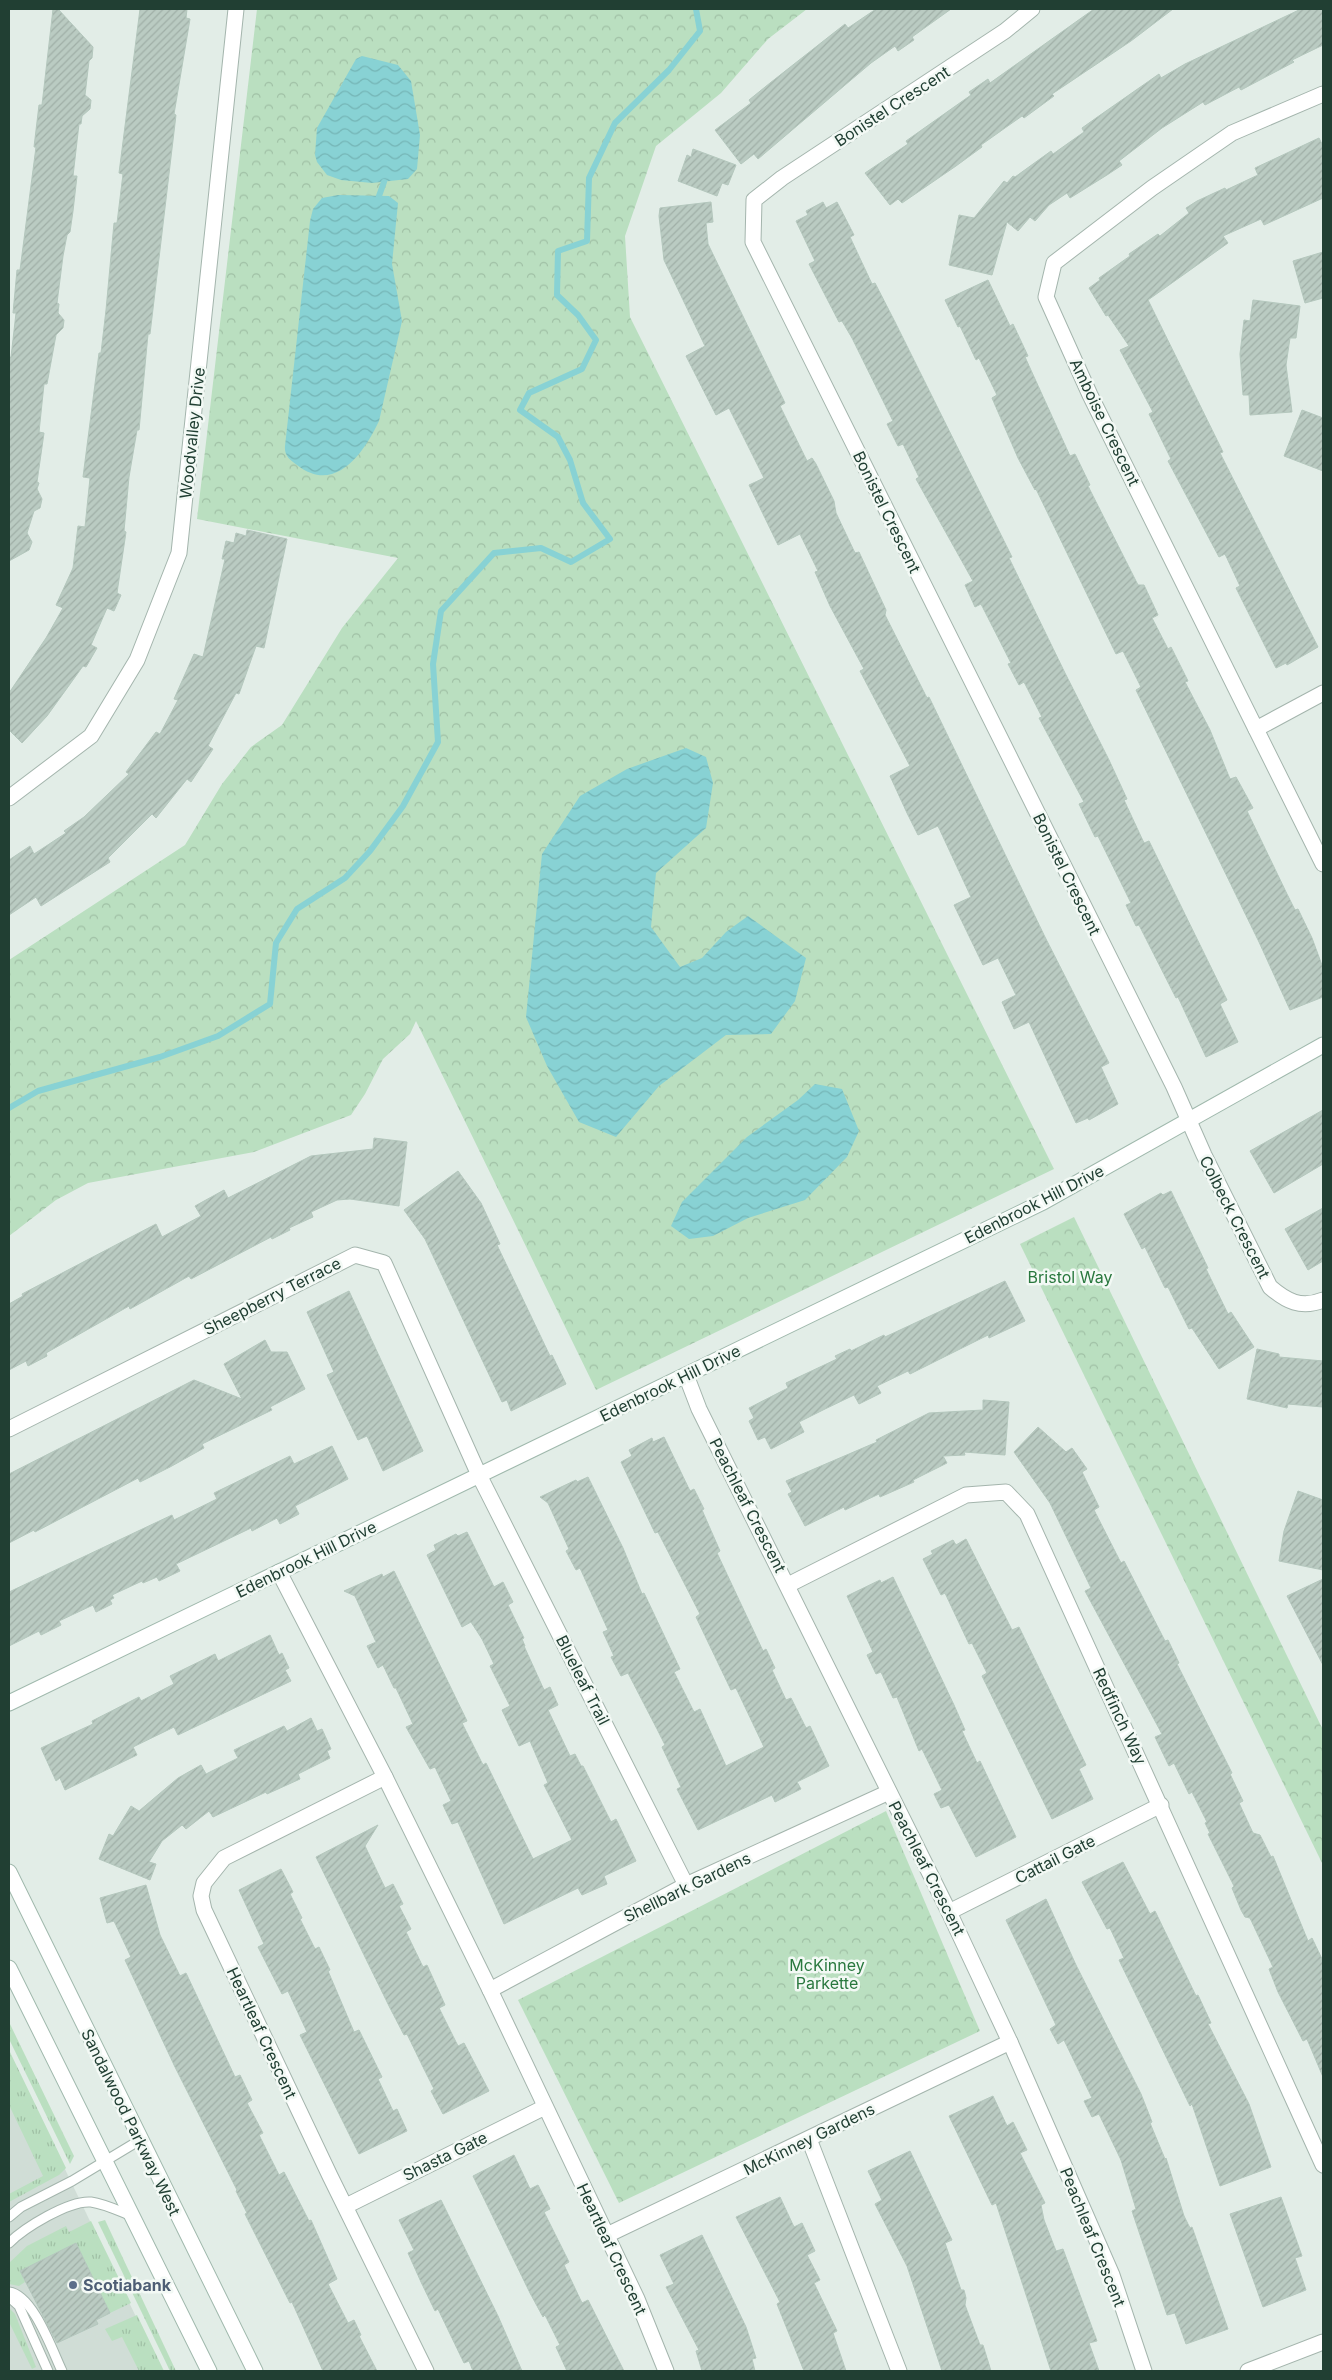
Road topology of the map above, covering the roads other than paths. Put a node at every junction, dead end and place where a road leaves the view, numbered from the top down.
1 (236, 9) edge
2 (1032, 9) edge
3 (1323, 94) edge
4 (1323, 693) edge
5 (1256, 729) junction
6 (9, 798) edge
7 (1323, 864) edge
8 (1323, 1045) edge
9 (1189, 1121) junction
10 (1323, 1300) edge
11 (686, 1375) junction
12 (9, 1429) edge
13 (479, 1475) junction
14 (279, 1572) junction
15 (788, 1585) junction
16 (9, 1703) edge
17 (385, 1777) junction
18 (889, 1792) junction
19 (1161, 1805) junction
20 (9, 1872) edge
21 (686, 1885) junction
22 (949, 1912) junction
23 (9, 1968) edge
24 (490, 1990) junction
25 (1010, 2042) junction
26 (545, 2107) junction
27 (808, 2139) junction
28 (140, 2140) junction
29 (105, 2162) junction
30 (1323, 2165) edge
31 (346, 2206) junction
32 (132, 2216) junction
33 (9, 2217) edge
34 (607, 2235) junction
35 (9, 2243) edge
36 (9, 2292) edge
37 (9, 2297) edge
38 (1323, 2342) edge
39 (48, 2371) edge
40 (62, 2371) edge
41 (209, 2371) edge
42 (255, 2371) edge
43 (426, 2371) edge
44 (666, 2371) edge
45 (899, 2371) edge
46 (1144, 2371) edge
47 (1248, 2371) edge

1 - 6 street, Woodvalley Drive
2 - 9 street, Bonistel Crescent
3 - 5 street, Amboise Crescent
4 - 5 street
5 - 7 street, Amboise Crescent
8 - 9 street, Edenbrook Hill Drive
9 - 10 street, Colbeck Crescent
9 - 11 street, Edenbrook Hill Drive
11 - 13 street, Edenbrook Hill Drive
11 - 15 street, Peachleaf Crescent
12 - 13 street, Sheepberry Terrace
13 - 14 street, Edenbrook Hill Drive
13 - 21 street, Blueleaf Trail
14 - 16 street, Edenbrook Hill Drive
14 - 17 street, Heartleaf Crescent
15 - 18 street, Peachleaf Crescent
15 - 19 street, Redfinch Way
17 - 24 street, Heartleaf Crescent
17 - 31 street, Heartleaf Crescent
18 - 21 street, Shellbark Gardens
18 - 22 street, Peachleaf Crescent
19 - 22 street, Cattail Gate
19 - 30 street, Redfinch Way
20 - 28 street, Sandalwood Parkway West
21 - 24 street, Shellbark Gardens
22 - 25 street, Peachleaf Crescent
23 - 29 street
24 - 26 street, Heartleaf Crescent
25 - 27 street, McKinney Gardens
25 - 46 street, Peachleaf Crescent
26 - 31 street, Shasta Gate
26 - 34 street, Heartleaf Crescent
27 - 34 street, McKinney Gardens
27 - 45 street
28 - 29 lane
28 - 42 street, Sandalwood Parkway West
29 - 32 street
29 - 33 lane
31 - 43 street, Heartleaf Crescent
32 - 35 lane
32 - 41 street
34 - 44 street, Heartleaf Crescent
36 - 40 lane
37 - 39 lane
38 - 47 street

